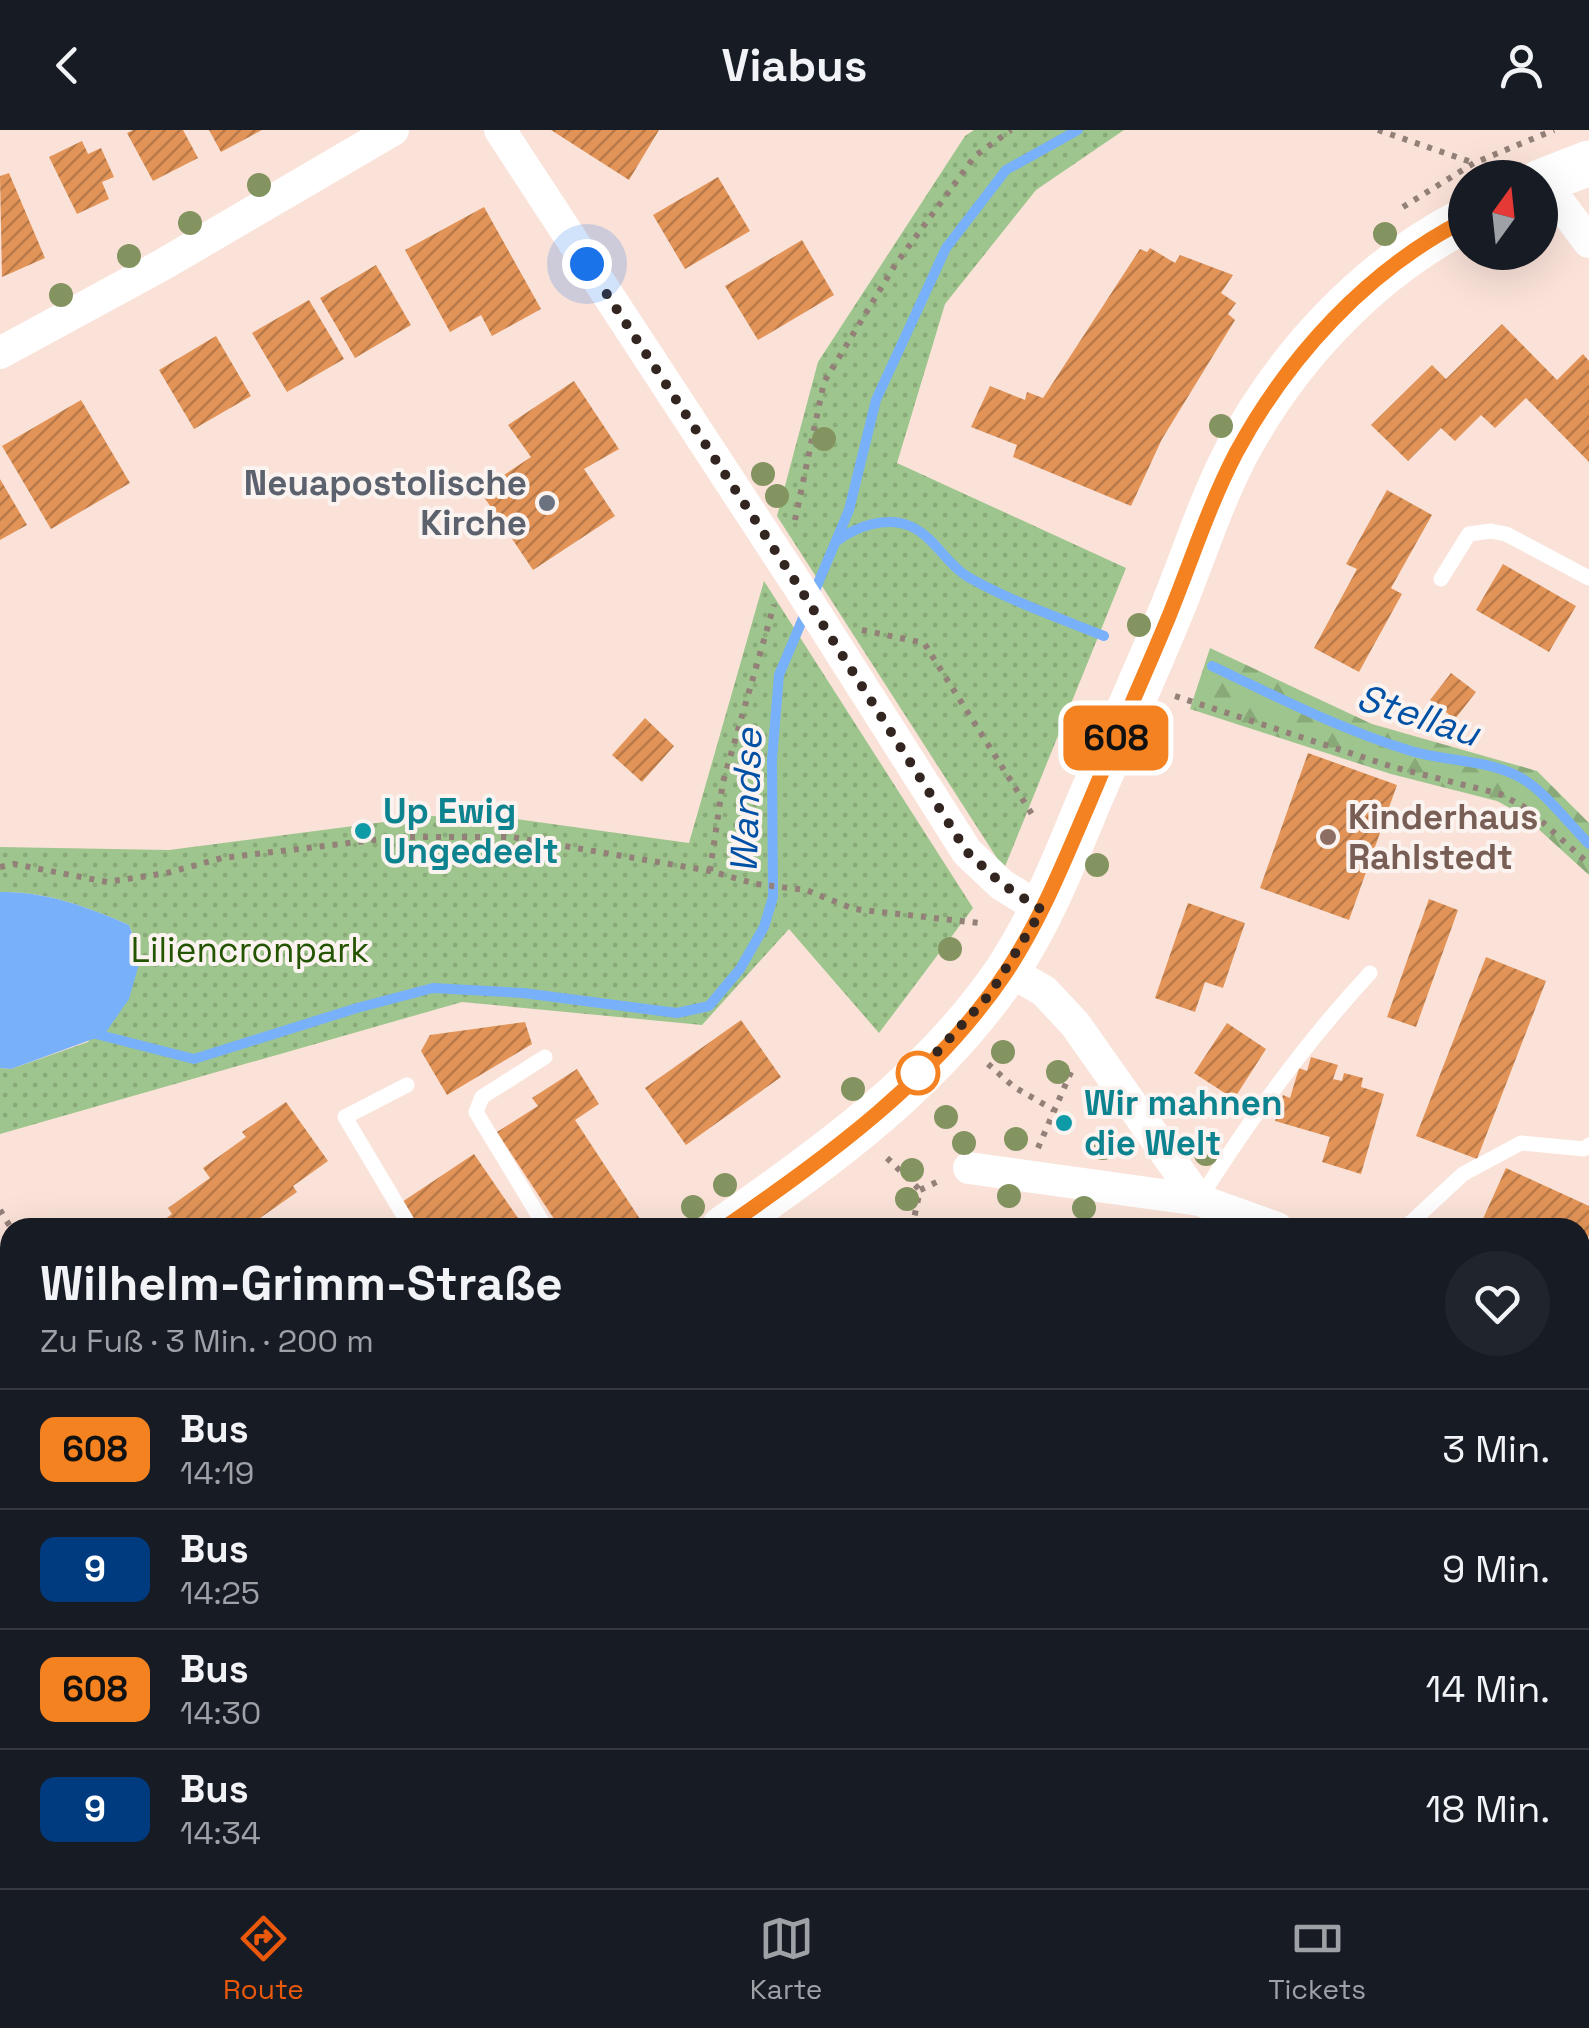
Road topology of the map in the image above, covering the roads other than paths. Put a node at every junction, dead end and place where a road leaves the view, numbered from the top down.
1 (393, 130) edge
2 (500, 130) edge
3 (1589, 163) edge
4 (1558, 175) edge
5 (1558, 203) edge
6 (1448, 230) edge
7 (1589, 242) edge
8 (0, 353) edge
9 (1589, 578) edge
10 (1441, 579) dead end
11 (1042, 910) junction
12 (1008, 970) junction
13 (1370, 973) dead end
14 (545, 1057) dead end
15 (408, 1085) dead end
16 (1589, 1146) edge
17 (969, 1168) road end
18 (1199, 1200) junction
19 (405, 1218) edge
20 (540, 1218) edge
21 (738, 1218) edge
22 (1249, 1218) edge
23 (1416, 1218) edge

1 - 8 street
2 - 11 street
3 - 4 main road
5 - 7 street
6 - 11 main road
9 - 10 lane
11 - 12 main road
12 - 18 street
12 - 21 main road
13 - 18 lane
14 - 20 lane
15 - 19 lane
16 - 23 lane
17 - 18 street
18 - 22 street

